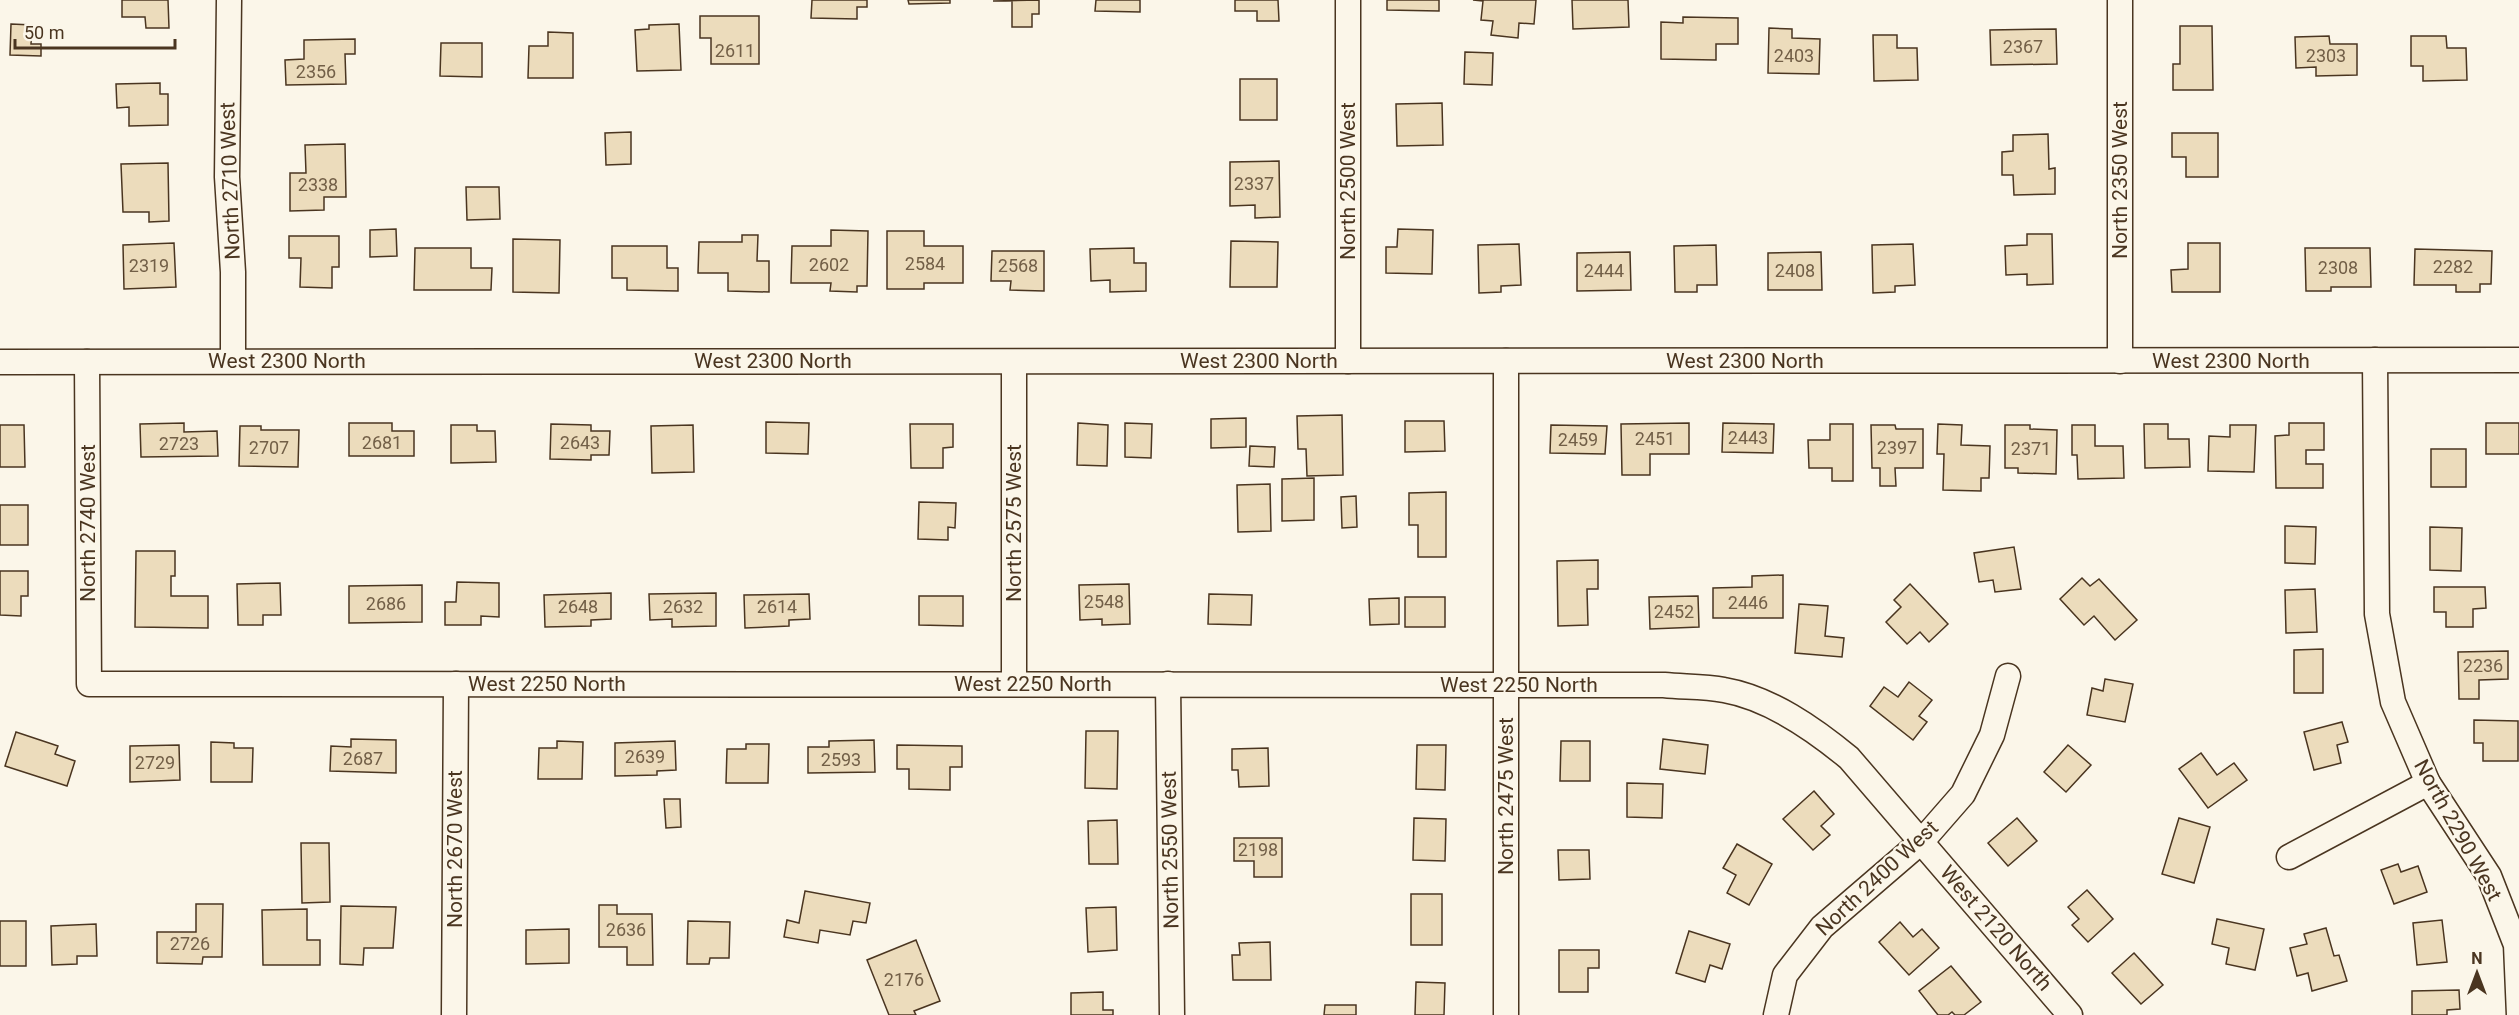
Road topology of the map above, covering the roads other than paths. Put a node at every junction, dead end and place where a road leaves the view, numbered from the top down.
1 (229, 0) edge
2 (1348, 0) edge
3 (2120, 0) edge
4 (2375, 360) junction
5 (2519, 360) edge
6 (233, 361) junction
7 (1348, 361) junction
8 (1506, 361) junction
9 (2120, 361) junction
10 (0, 362) edge
11 (87, 362) junction
12 (1014, 362) junction
13 (2008, 676) dead end
14 (89, 684) joint
15 (456, 684) junction
16 (1014, 684) junction
17 (1168, 684) junction
18 (1506, 685) junction
19 (2428, 783) junction
20 (1922, 841) junction
21 (2289, 857) dead end
22 (454, 1015) edge
23 (1172, 1015) edge
24 (1506, 1015) edge
25 (1776, 1015) edge
26 (2070, 1015) edge
27 (2519, 1015) edge

1 - 6 street, North 2710 West
2 - 7 street, North 2500 West
3 - 9 street, North 2350 West
4 - 5 street, West 2300 North
4 - 9 street, West 2300 North
4 - 19 street, North 2290 West
6 - 11 street, West 2300 North
6 - 12 street, West 2300 North
7 - 8 street, West 2300 North
7 - 12 street, West 2300 North
8 - 9 street, West 2300 North
8 - 18 street, North 2475 West
10 - 11 street, West 2300 North
11 - 14 street, North 2740 West
12 - 16 street, North 2575 West
13 - 20 street, North 2400 West
14 - 15 street, West 2250 North
15 - 16 street, West 2250 North
15 - 22 street, North 2670 West
16 - 17 street, West 2250 North
17 - 18 street, West 2250 North
17 - 23 street, North 2550 West
18 - 20 street, West 2250 North
18 - 24 street, North 2475 West
19 - 21 street
19 - 27 street, North 2290 West
20 - 25 street, North 2400 West
20 - 26 street, West 2120 North

